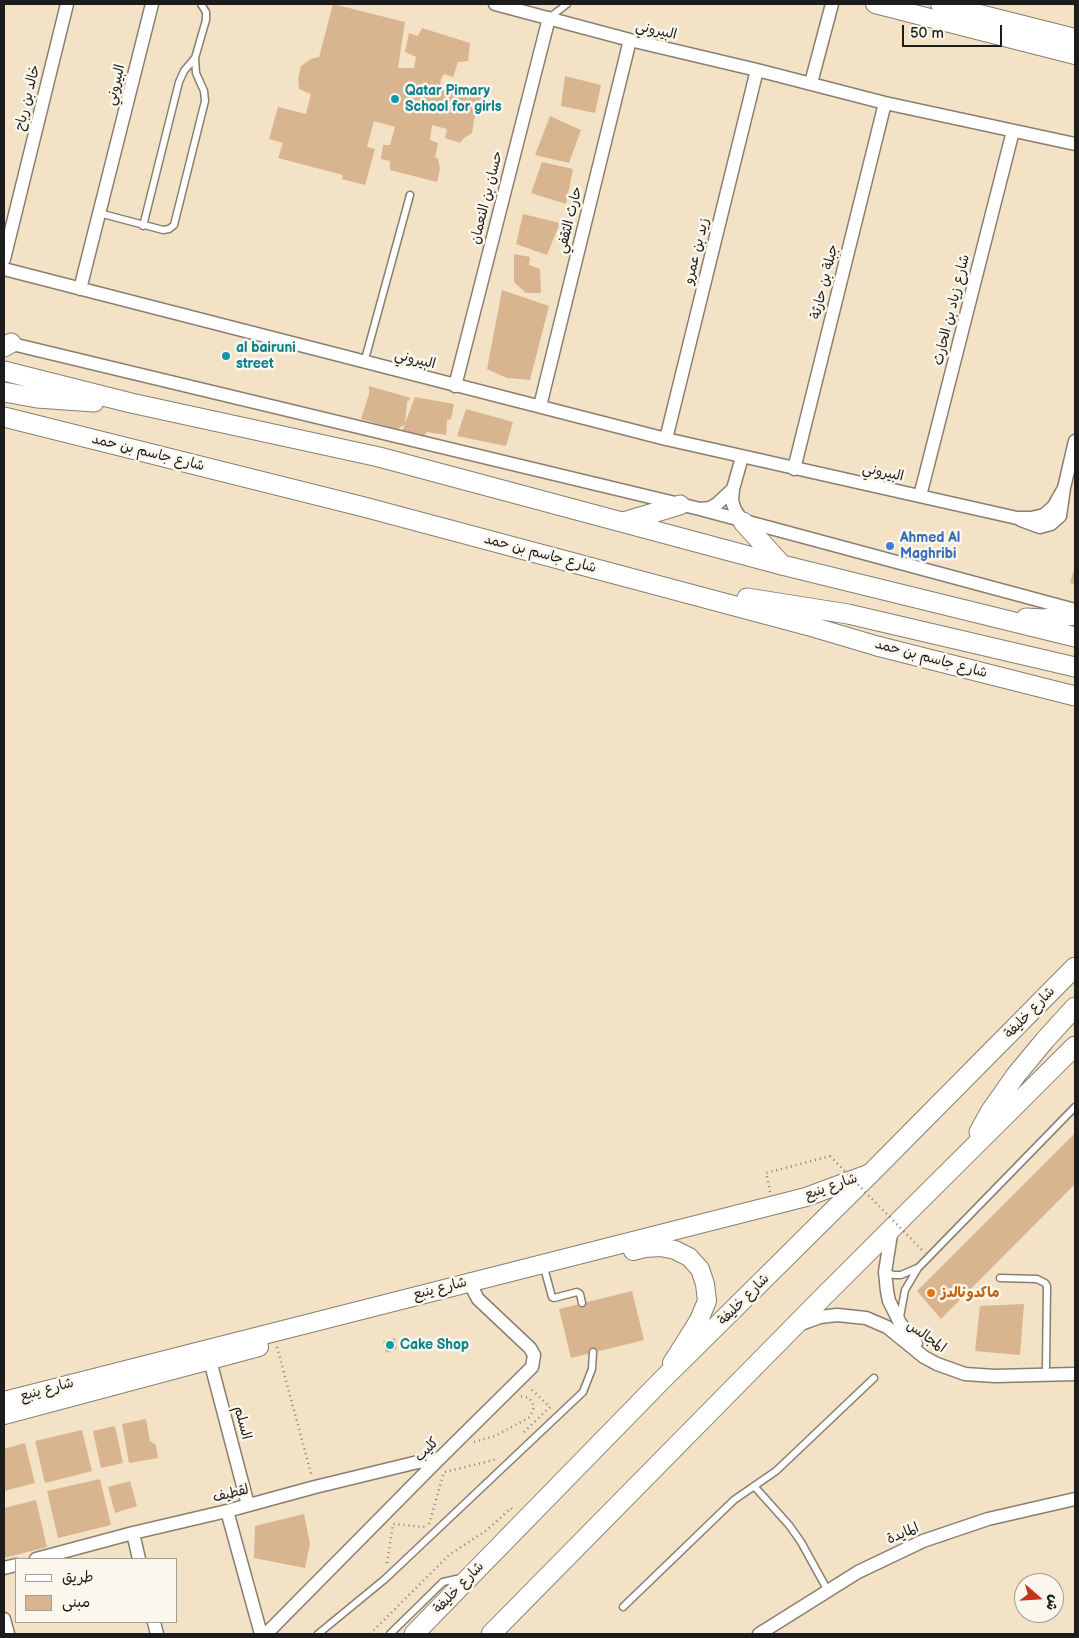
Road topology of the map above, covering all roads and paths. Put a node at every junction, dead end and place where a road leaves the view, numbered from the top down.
1 (67, 4) edge
2 (152, 4) edge
3 (201, 4) edge
4 (495, 4) edge
5 (567, 4) edge
6 (832, 4) edge
7 (876, 4) edge
8 (940, 4) edge
9 (549, 18) junction
10 (1075, 38) edge
11 (630, 40) junction
12 (1075, 55) edge
13 (195, 58) junction
14 (757, 70) junction
15 (811, 84) junction
16 (885, 103) junction
17 (1013, 131) junction
18 (1075, 144) edge
19 (410, 195) dead end
20 (99, 213) junction
21 (143, 226) junction
22 (4, 259) edge
23 (4, 269) edge
24 (80, 289) junction
25 (6, 344) edge
26 (364, 363) junction
27 (4, 371) edge
28 (455, 386) junction
29 (4, 392) edge
30 (131, 403) junction
31 (540, 406) junction
32 (5, 418) edge
33 (666, 439) junction
34 (1075, 441) edge
35 (742, 457) junction
36 (794, 469) junction
37 (733, 489) junction
38 (920, 496) junction
39 (680, 505) junction
40 (700, 509) junction
41 (623, 522) junction
42 (743, 522) junction
43 (782, 566) junction
44 (637, 580) junction
45 (1075, 610) edge
46 (982, 615) junction
47 (1075, 615) edge
48 (1075, 637) edge
49 (1075, 667) edge
50 (1075, 696) edge
51 (1075, 967) edge
52 (1075, 1007) edge
53 (1075, 1046) edge
54 (1075, 1107) edge
55 (967, 1154) junction
56 (873, 1171) junction
57 (766, 1173) dead end
58 (892, 1228) junction
59 (922, 1250) dead end
60 (598, 1254) junction
61 (544, 1268) junction
62 (918, 1268) junction
63 (885, 1272) junction
64 (1000, 1278) dead end
65 (471, 1286) junction
66 (582, 1303) dead end
67 (398, 1305) junction
68 (900, 1323) junction
69 (794, 1327) junction
70 (276, 1343) junction
71 (593, 1352) dead end
72 (208, 1354) junction
73 (1046, 1366) junction
74 (1075, 1366) edge
75 (1075, 1374) edge
76 (874, 1378) dead end
77 (521, 1379) junction
78 (660, 1382) junction
79 (514, 1398) dead end
80 (4, 1401) edge
81 (4, 1415) edge
82 (524, 1433) dead end
83 (480, 1435) dead end
84 (474, 1442) junction
85 (468, 1447) dead end
86 (504, 1452) dead end
87 (518, 1454) junction
88 (498, 1459) junction
89 (434, 1463) junction
90 (492, 1465) dead end
91 (444, 1472) junction
92 (438, 1478) dead end
93 (754, 1486) junction
94 (315, 1487) junction
95 (1075, 1499) edge
96 (248, 1505) junction
97 (227, 1510) junction
98 (399, 1518) dead end
99 (524, 1521) junction
100 (433, 1523) dead end
101 (393, 1524) junction
102 (428, 1527) junction
103 (386, 1531) dead end
104 (133, 1533) junction
105 (40, 1558) edge
106 (139, 1558) edge
107 (394, 1561) dead end
108 (472, 1576) junction
109 (828, 1591) junction
110 (623, 1607) dead end
111 (4, 1619) edge
112 (8, 1634) edge
113 (261, 1634) edge
114 (266, 1634) edge
115 (318, 1634) edge
116 (370, 1634) edge
117 (390, 1634) edge
118 (414, 1634) edge
119 (491, 1634) edge
120 (760, 1634) edge

1 - 22 street, خالد بن رباح
2 - 20 street, البيروني
3 - 13 lane
4 - 9 street, البيروني
5 - 9 lane
6 - 15 street
7 - 12 street
8 - 10 street
9 - 11 street, البيروني
9 - 28 street, حسان بن النعمان
11 - 14 street, البيروني
11 - 31 street, حارث الثقفي
13 - 21 lane
13 - 21 lane
14 - 15 street, البيروني
14 - 33 street, زيد بن عمرو
15 - 16 street, البيروني
16 - 17 street, البيروني
16 - 36 street, جبلة بن حارثة
17 - 18 street, البيروني
17 - 38 street, شارع زياد بن الحارث
19 - 26 lane
20 - 21 lane
20 - 24 street, البيروني
23 - 24 street, البيروني
24 - 26 street, البيروني
25 - 39 street
26 - 28 street, البيروني
27 - 30 main road
28 - 31 street, البيروني
29 - 30 main road
30 - 41 main road
31 - 33 street, البيروني
32 - 44 main road, شارع جاسم بن حمد
33 - 35 street, البيروني
34 - 38 street, البيروني
35 - 36 street, البيروني
35 - 37 street
36 - 38 street, البيروني
37 - 40 street
37 - 42 street
39 - 40 street
39 - 41 main road
40 - 42 street
41 - 43 main road
42 - 43 main road
42 - 45 street
43 - 46 main road
44 - 49 main road
44 - 50 main road, شارع جاسم بن حمد
46 - 47 main road
46 - 48 main road
51 - 56 main road, شارع خليفة
52 - 55 main road
53 - 55 main road
54 - 62 lane
55 - 58 main road
56 - 60 street, شارع ينبع
56 - 78 main road, شارع خليفة
57 - 59 path, bridge
58 - 63 street, المجالس
58 - 69 main road
60 - 61 street, شارع ينبع
60 - 78 street, شارع ينبع
61 - 65 street, شارع ينبع
61 - 66 lane
62 - 63 lane
62 - 68 lane
63 - 68 street, المجالس
64 - 73 lane
65 - 67 street, شارع ينبع
65 - 77 street, كليب
67 - 70 street, شارع ينبع
67 - 72 street, شارع ينبع
68 - 73 street, المجالس
69 - 75 street, المجالس
69 - 119 main road
70 - 72 street, شارع ينبع
70 - 94 path
71 - 87 lane
72 - 80 street, شارع ينبع
72 - 81 street, شارع ينبع
72 - 96 street, السلم
73 - 74 street, المجالس
76 - 93 lane
77 - 82 path
77 - 89 street, كليب
78 - 99 main road, شارع خليفة
79 - 84 path
83 - 84 path
84 - 85 path
86 - 88 path
87 - 88 path
87 - 115 lane
88 - 90 path
88 - 91 path
89 - 91 path
89 - 94 street, لقطيف
89 - 114 street, كليب
91 - 92 path
91 - 102 path
93 - 109 lane
93 - 110 lane
94 - 96 street, لقطيف
95 - 109 street, المايدة
96 - 97 street, لقطيف
97 - 104 street, لقطيف
97 - 113 street
98 - 101 path
99 - 108 main road, شارع خليفة
99 - 116 path
100 - 102 path
101 - 102 path
101 - 103 path
101 - 107 path
104 - 105 street, لقطيف
104 - 106 street
108 - 117 lane
108 - 118 main road, شارع خليفة
109 - 120 street, المايدة
111 - 112 street

